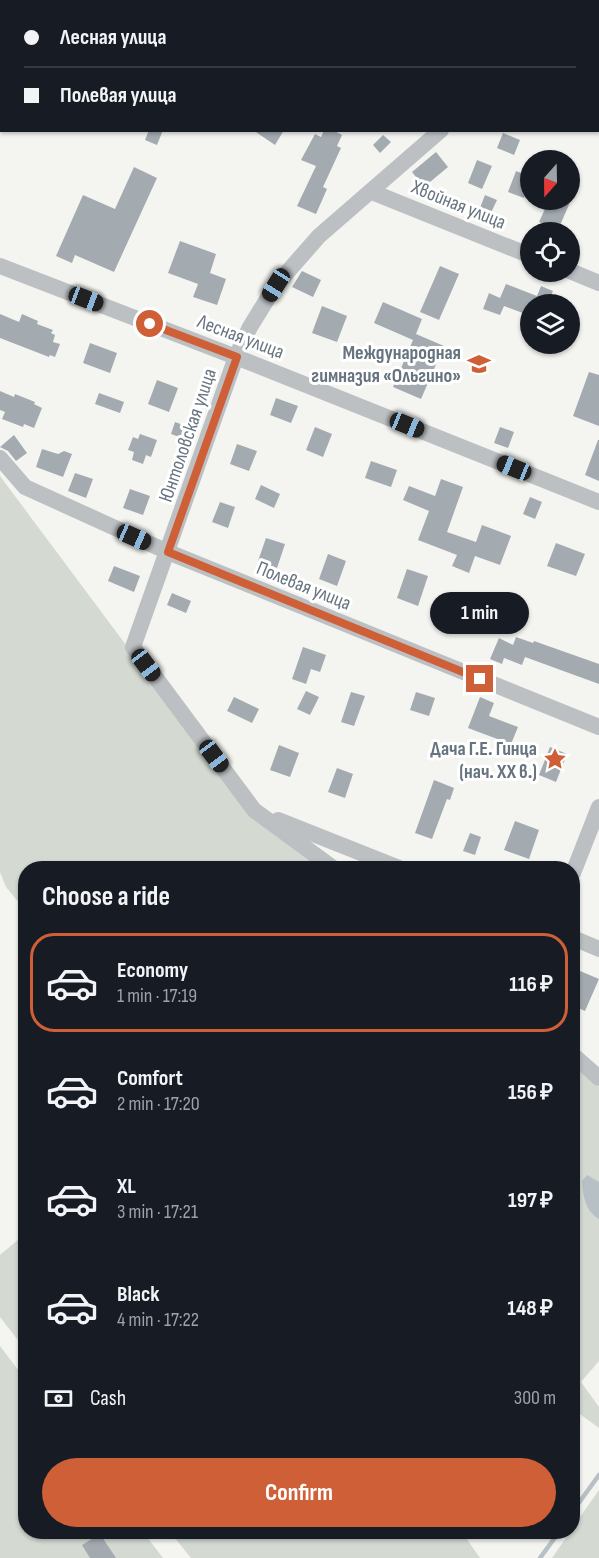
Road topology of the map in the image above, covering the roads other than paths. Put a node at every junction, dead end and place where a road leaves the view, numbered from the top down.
1 (439, 132) edge
2 (372, 192) junction
3 (520, 252) edge
4 (0, 266) edge
5 (580, 275) edge
6 (599, 283) edge
7 (237, 357) junction
8 (2, 461) edge
9 (599, 502) edge
10 (168, 552) junction
11 (599, 727) edge
12 (599, 807) edge
13 (254, 810) junction
14 (323, 861) edge
15 (382, 861) edge
16 (578, 861) edge
17 (580, 941) edge
18 (599, 949) edge
19 (580, 1061) edge
20 (599, 1078) edge

1 - 2 street, Юнтоловская улица
2 - 3 street, Хвойная улица
2 - 7 street, Юнтоловская улица
4 - 7 street, Лесная улица
5 - 6 street
7 - 9 street, Лесная улица
7 - 10 street, Юнтоловская улица
8 - 10 street, Полевая улица
10 - 11 street, Полевая улица
10 - 13 street, Юнтоловская улица
12 - 16 street
13 - 14 street
13 - 15 street
17 - 18 street
19 - 20 street

